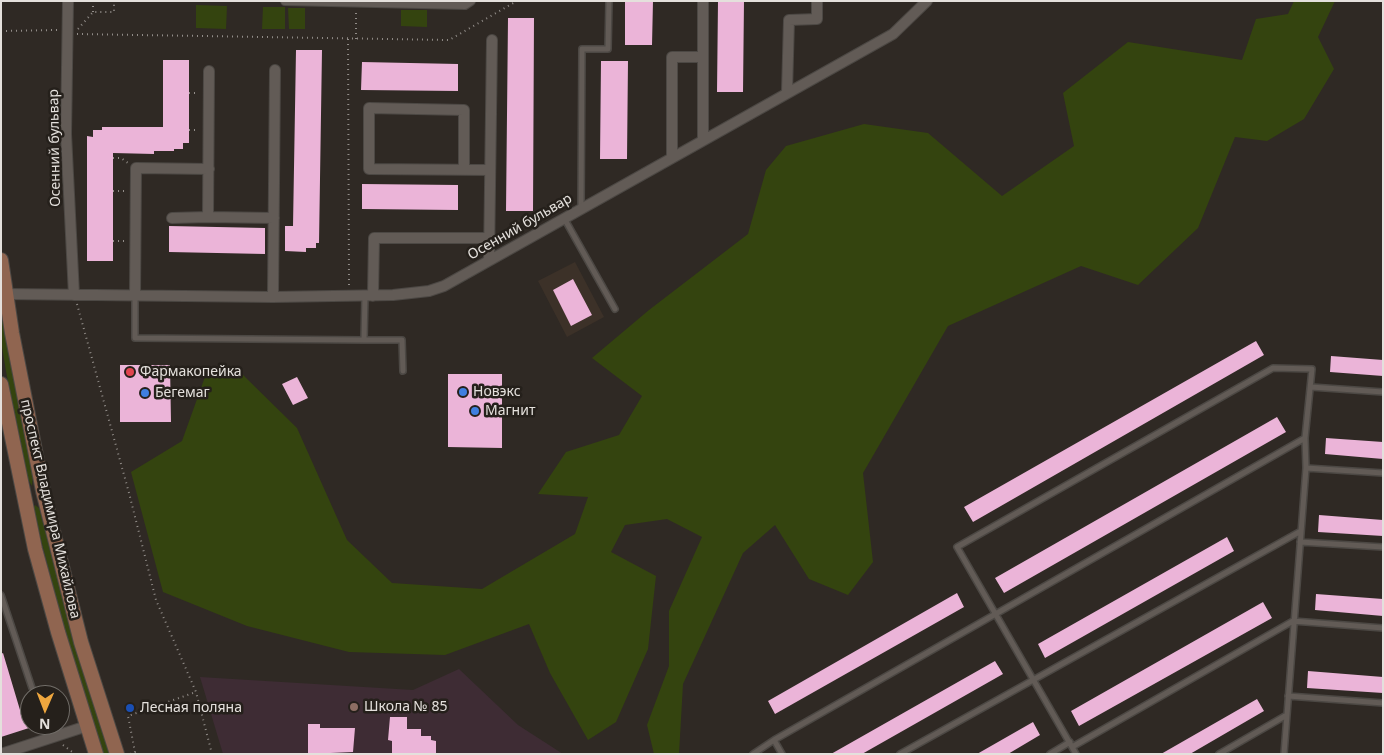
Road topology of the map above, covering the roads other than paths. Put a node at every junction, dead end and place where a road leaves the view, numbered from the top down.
1 (68, 1) edge
2 (285, 1) edge
3 (471, 1) edge
4 (609, 1) edge
5 (703, 1) edge
6 (817, 1) edge
7 (928, 1) edge
8 (492, 40) dead end
9 (703, 57) junction
10 (275, 70) dead end
11 (210, 71) dead end
12 (787, 92) junction
13 (703, 139) junction
14 (672, 157) junction
15 (209, 169) junction
16 (464, 170) junction
17 (490, 170) junction
18 (581, 208) junction
19 (208, 217) junction
20 (172, 218) dead end
21 (274, 218) junction
22 (564, 218) junction
23 (489, 238) junction
24 (1, 260) edge
25 (489, 260) junction
26 (6, 294) junction
27 (74, 295) junction
28 (135, 296) junction
29 (369, 296) junction
30 (273, 297) junction
31 (615, 310) dead end
32 (364, 340) junction
33 (403, 371) dead end
34 (1, 384) edge
35 (1311, 387) junction
36 (1383, 392) edge
37 (1305, 438) junction
38 (1306, 468) junction
39 (1383, 473) edge
40 (43, 490) junction
41 (22, 494) junction
42 (1301, 531) junction
43 (1300, 542) junction
44 (1383, 547) edge
45 (1, 595) edge
46 (996, 614) junction
47 (1293, 622) junction
48 (1383, 628) edge
49 (1035, 680) junction
50 (31, 685) edge
51 (1288, 696) junction
52 (1383, 703) edge
53 (1285, 716) junction
54 (87, 726) junction
55 (774, 740) junction
56 (1071, 745) junction
57 (1, 754) edge
58 (96, 754) edge
59 (117, 754) edge
60 (753, 754) edge
61 (782, 754) edge
62 (900, 754) edge
63 (1050, 754) edge
64 (1076, 754) edge
65 (1219, 754) edge
66 (1284, 754) edge

1 - 27 street, Осенний бульвар
2 - 3 street
4 - 18 lane
5 - 9 street
6 - 12 street
7 - 12 street, Осенний бульвар
8 - 17 street
9 - 13 street
9 - 14 street
10 - 21 street
11 - 15 street
12 - 13 street, Осенний бульвар
13 - 14 street, Осенний бульвар
14 - 18 street, Осенний бульвар
15 - 19 street
15 - 28 street
16 - 16 street
16 - 17 street
17 - 23 street
18 - 22 street, Осенний бульвар
19 - 20 street
19 - 21 street
21 - 30 street
22 - 25 street, Осенний бульвар
22 - 31 lane
23 - 25 street
23 - 29 street
24 - 26 main road, проспект Владимира Михайлова
25 - 29 street, Осенний бульвар
26 - 27 street, Осенний бульвар
26 - 40 main road, проспект Владимира Михайлова
27 - 28 street, Осенний бульвар
28 - 30 street, Осенний бульвар
28 - 32 lane
29 - 30 street, Осенний бульвар
29 - 32 lane
32 - 33 lane
34 - 41 main road, проспект Владимира Михайлова
35 - 36 lane
35 - 37 lane
35 - 46 lane
37 - 38 lane
37 - 46 lane
38 - 39 lane
38 - 42 lane
40 - 41 main road
40 - 59 main road, проспект Владимира Михайлова
41 - 54 main road, проспект Владимира Михайлова
42 - 43 lane
42 - 49 lane
43 - 44 lane
43 - 47 lane
45 - 50 lane
46 - 49 lane
46 - 55 lane
47 - 48 lane
47 - 51 lane
47 - 56 lane
49 - 56 lane
49 - 62 lane
51 - 52 lane
51 - 53 lane
53 - 65 lane
53 - 66 lane
54 - 57 street
54 - 58 main road, проспект Владимира Михайлова
55 - 60 lane
55 - 61 lane
56 - 63 lane
56 - 64 lane

